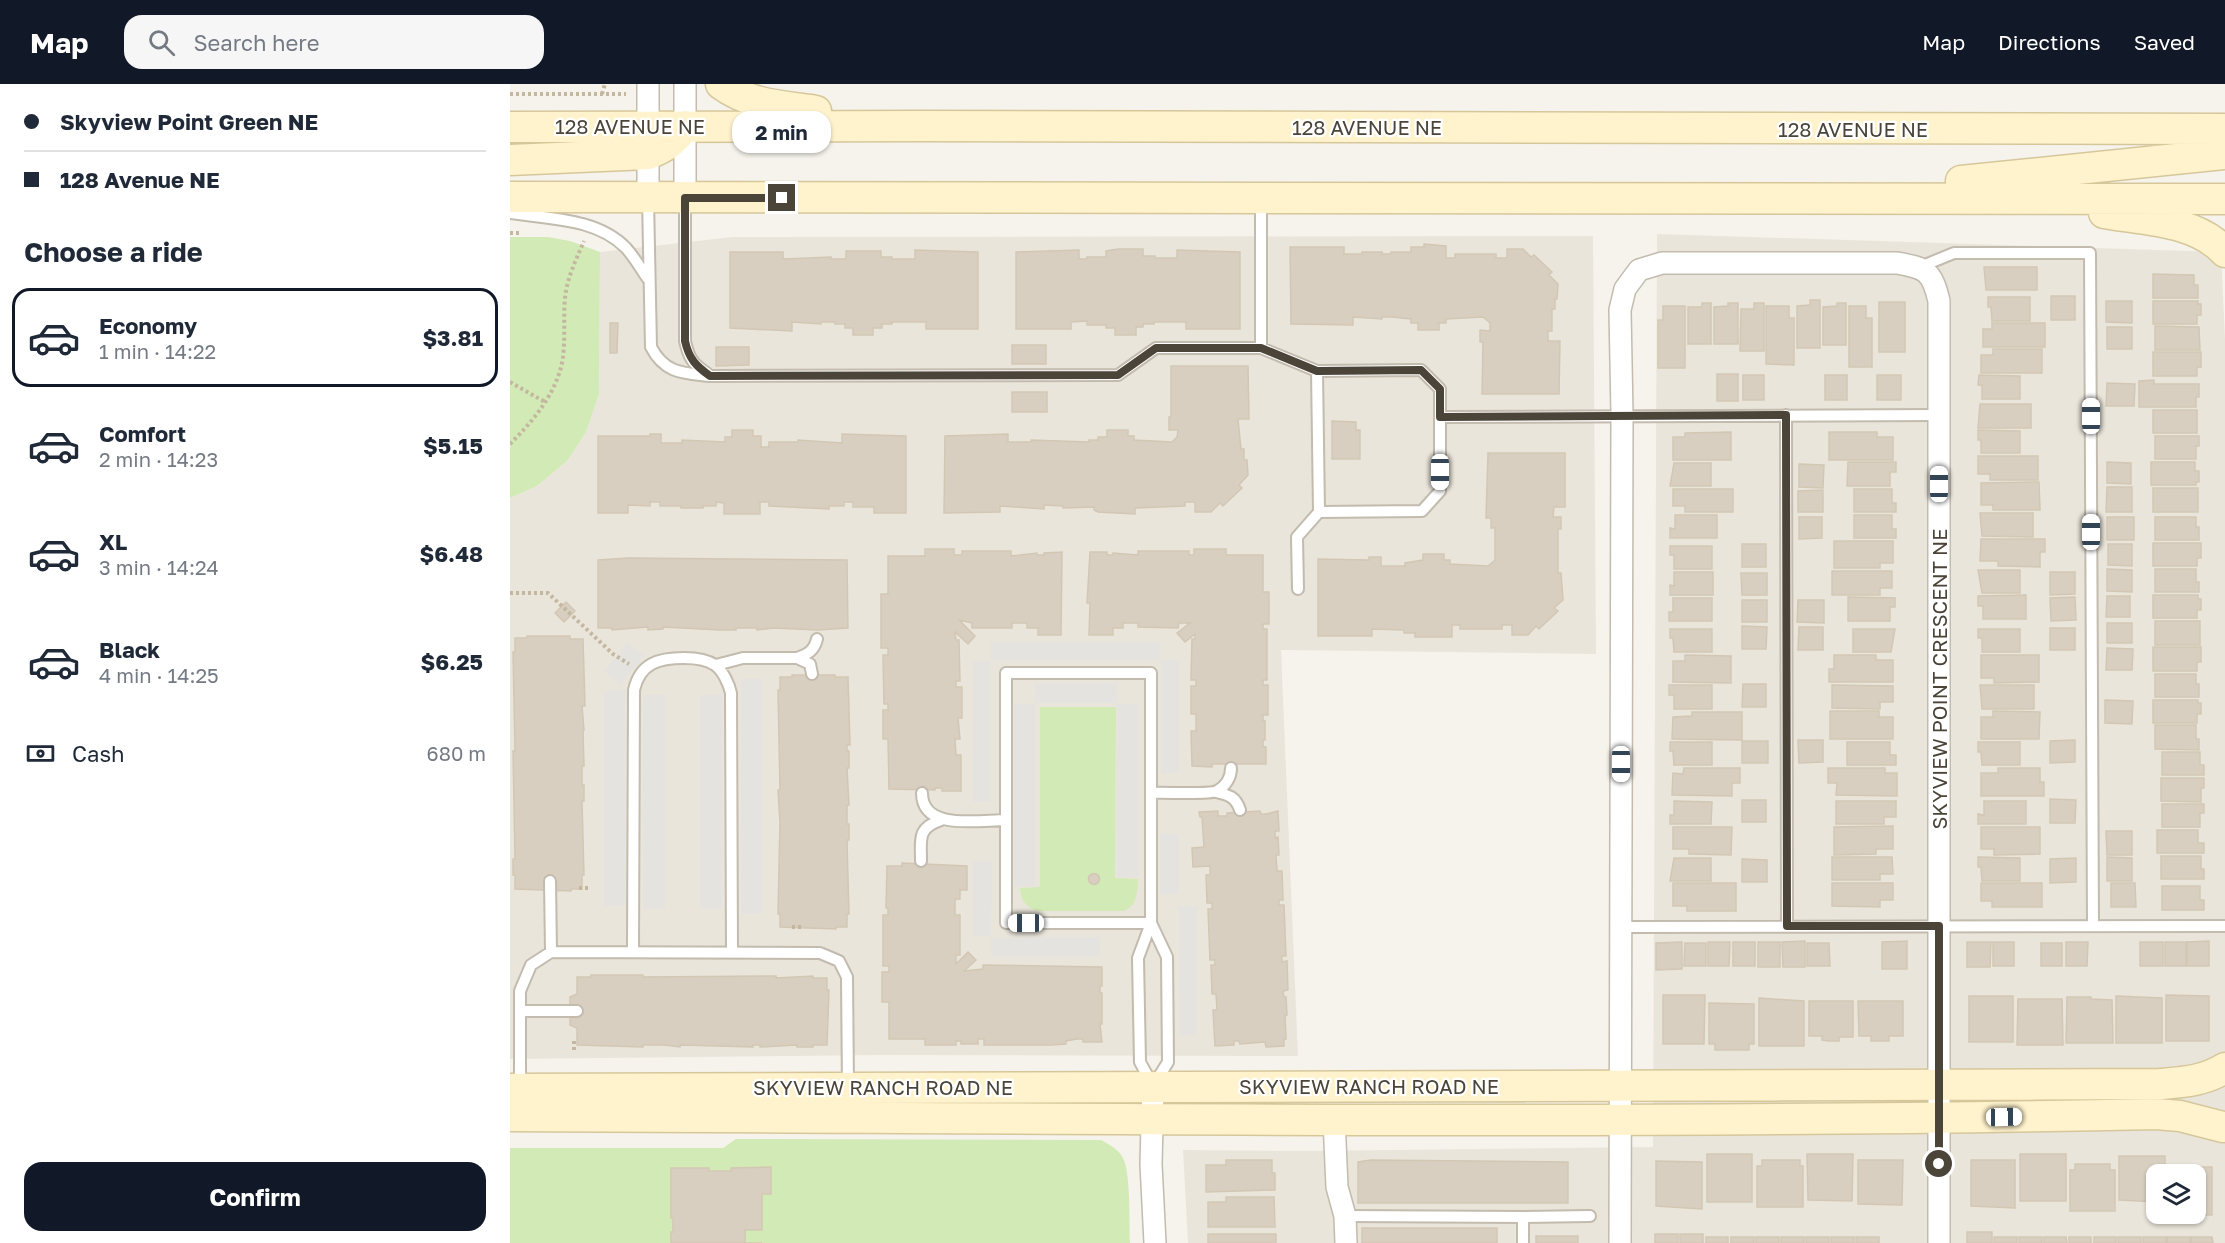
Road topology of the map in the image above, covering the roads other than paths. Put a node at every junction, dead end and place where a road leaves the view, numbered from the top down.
1 (648, 84) edge
2 (685, 84) edge
3 (721, 84) edge
4 (686, 126) junction
5 (920, 126) junction
6 (510, 127) edge
7 (2225, 129) edge
8 (648, 140) junction
9 (2225, 154) edge
10 (510, 160) edge
11 (510, 197) edge
12 (648, 198) junction
13 (685, 198) junction
14 (1261, 198) junction
15 (1815, 198) junction
16 (2021, 198) junction
17 (2225, 199) edge
18 (510, 213) edge
19 (2225, 252) edge
20 (1920, 267) junction
21 (649, 281) junction
22 (1261, 348) junction
23 (1317, 371) junction
24 (710, 376) junction
25 (1622, 415) junction
26 (1786, 415) junction
27 (1939, 415) junction
28 (1440, 417) junction
29 (1319, 512) junction
30 (1298, 589) dead end
31 (818, 639) dead end
32 (797, 658) junction
33 (716, 666) junction
34 (812, 674) dead end
35 (1231, 768) dead end
36 (922, 792) dead end
37 (1151, 792) junction
38 (1216, 792) junction
39 (1240, 810) dead end
40 (941, 820) junction
41 (1006, 820) junction
42 (921, 861) dead end
43 (550, 881) dead end
44 (1151, 923) junction
45 (1787, 926) junction
46 (1939, 926) junction
47 (2094, 926) junction
48 (2225, 926) edge
49 (1621, 927) junction
50 (551, 952) junction
51 (633, 952) junction
52 (732, 952) junction
53 (520, 1011) junction
54 (577, 1011) dead end
55 (2225, 1068) edge
56 (2225, 1073) edge
57 (1939, 1084) junction
58 (1621, 1085) junction
59 (1153, 1086) junction
60 (849, 1087) junction
61 (513, 1098) edge
62 (1154, 1118) junction
63 (1334, 1119) junction
64 (1939, 1119) junction
65 (1621, 1120) junction
66 (2224, 1128) edge
67 (1345, 1216) junction
68 (1590, 1216) dead end
69 (1523, 1217) junction
70 (1155, 1243) edge
71 (1346, 1243) edge
72 (1523, 1243) edge
73 (1620, 1243) edge
74 (1939, 1243) edge

1 - 8 street
2 - 4 street
3 - 5 main road
4 - 5 main road, 128 AVENUE NE
4 - 8 main road, 128 AVENUE NE
4 - 13 street
5 - 7 main road, 128 AVENUE NE
6 - 8 main road, 128 AVENUE NE
8 - 10 main road
8 - 12 street
9 - 15 main road
11 - 12 main road
12 - 13 main road
12 - 21 lane
13 - 14 main road
13 - 24 lane
14 - 15 main road
14 - 22 lane
15 - 16 main road
16 - 17 main road
16 - 19 main road
18 - 21 lane
20 - 25 street
20 - 27 street, SKYVIEW POINT CRESCENT NE
20 - 47 lane
21 - 24 lane
22 - 23 lane
22 - 24 lane
23 - 28 lane
23 - 29 lane
25 - 26 lane
25 - 28 lane
25 - 49 street
26 - 27 lane
26 - 45 lane
27 - 46 street, SKYVIEW POINT CRESCENT NE
28 - 29 lane
29 - 30 lane
31 - 32 lane
32 - 33 lane
32 - 34 lane
33 - 51 lane
33 - 52 lane
35 - 38 lane
36 - 40 lane
37 - 38 lane
37 - 41 lane
37 - 44 lane
38 - 39 lane
40 - 41 lane
40 - 42 lane
41 - 44 lane
43 - 50 lane
44 - 59 lane
44 - 59 lane
45 - 46 lane
45 - 49 lane
46 - 47 lane
46 - 57 street, SKYVIEW POINT CRESCENT NE
47 - 48 lane
49 - 58 street
50 - 51 lane
50 - 53 lane
51 - 52 lane
52 - 60 lane
53 - 54 lane
53 - 61 lane
55 - 57 main road, SKYVIEW RANCH ROAD NE
56 - 66 main road
57 - 58 main road, SKYVIEW RANCH ROAD NE
57 - 64 street, SKYVIEW POINT CRESCENT NE
58 - 59 main road, SKYVIEW RANCH ROAD NE
58 - 65 street
59 - 60 main road, SKYVIEW RANCH ROAD NE
59 - 62 street
60 - 61 main road, SKYVIEW RANCH ROAD NE
61 - 62 main road, SKYVIEW RANCH ROAD NE
62 - 63 main road, SKYVIEW RANCH ROAD NE
62 - 70 street
63 - 65 main road, SKYVIEW RANCH ROAD NE
63 - 67 street
64 - 65 main road, SKYVIEW RANCH ROAD NE
64 - 66 main road, SKYVIEW RANCH ROAD NE
64 - 74 street, SKYVIEW POINT CRESCENT NE
65 - 73 street
67 - 69 lane
67 - 71 street
68 - 69 lane
69 - 72 lane

